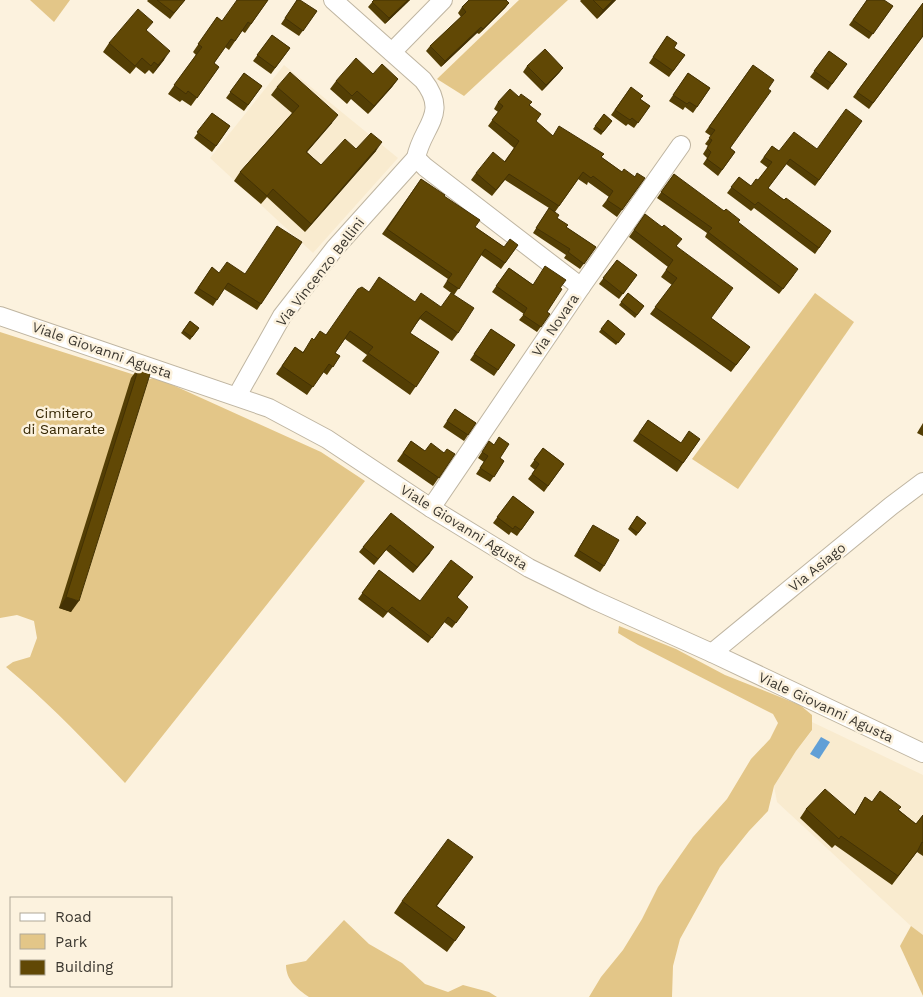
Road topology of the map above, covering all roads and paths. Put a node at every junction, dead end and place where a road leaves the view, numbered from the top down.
1 (333, 0) edge
2 (443, 0) edge
3 (392, 52) junction
4 (681, 145) dead end
5 (416, 158) junction
6 (581, 287) junction
7 (0, 316) edge
8 (237, 396) junction
9 (923, 482) edge
10 (431, 508) junction
11 (712, 653) junction
12 (923, 753) edge

1 - 3 street, Via Vincenzo Bellini
2 - 3 street
3 - 5 street, Via Vincenzo Bellini
4 - 6 street, Via Novara
5 - 6 street
5 - 8 street, Via Vincenzo Bellini
6 - 10 street, Via Novara
7 - 8 street, Viale Giovanni Agusta
8 - 10 street, Viale Giovanni Agusta
9 - 11 street, Via Asiago
10 - 11 street, Viale Giovanni Agusta
11 - 12 street, Viale Giovanni Agusta

